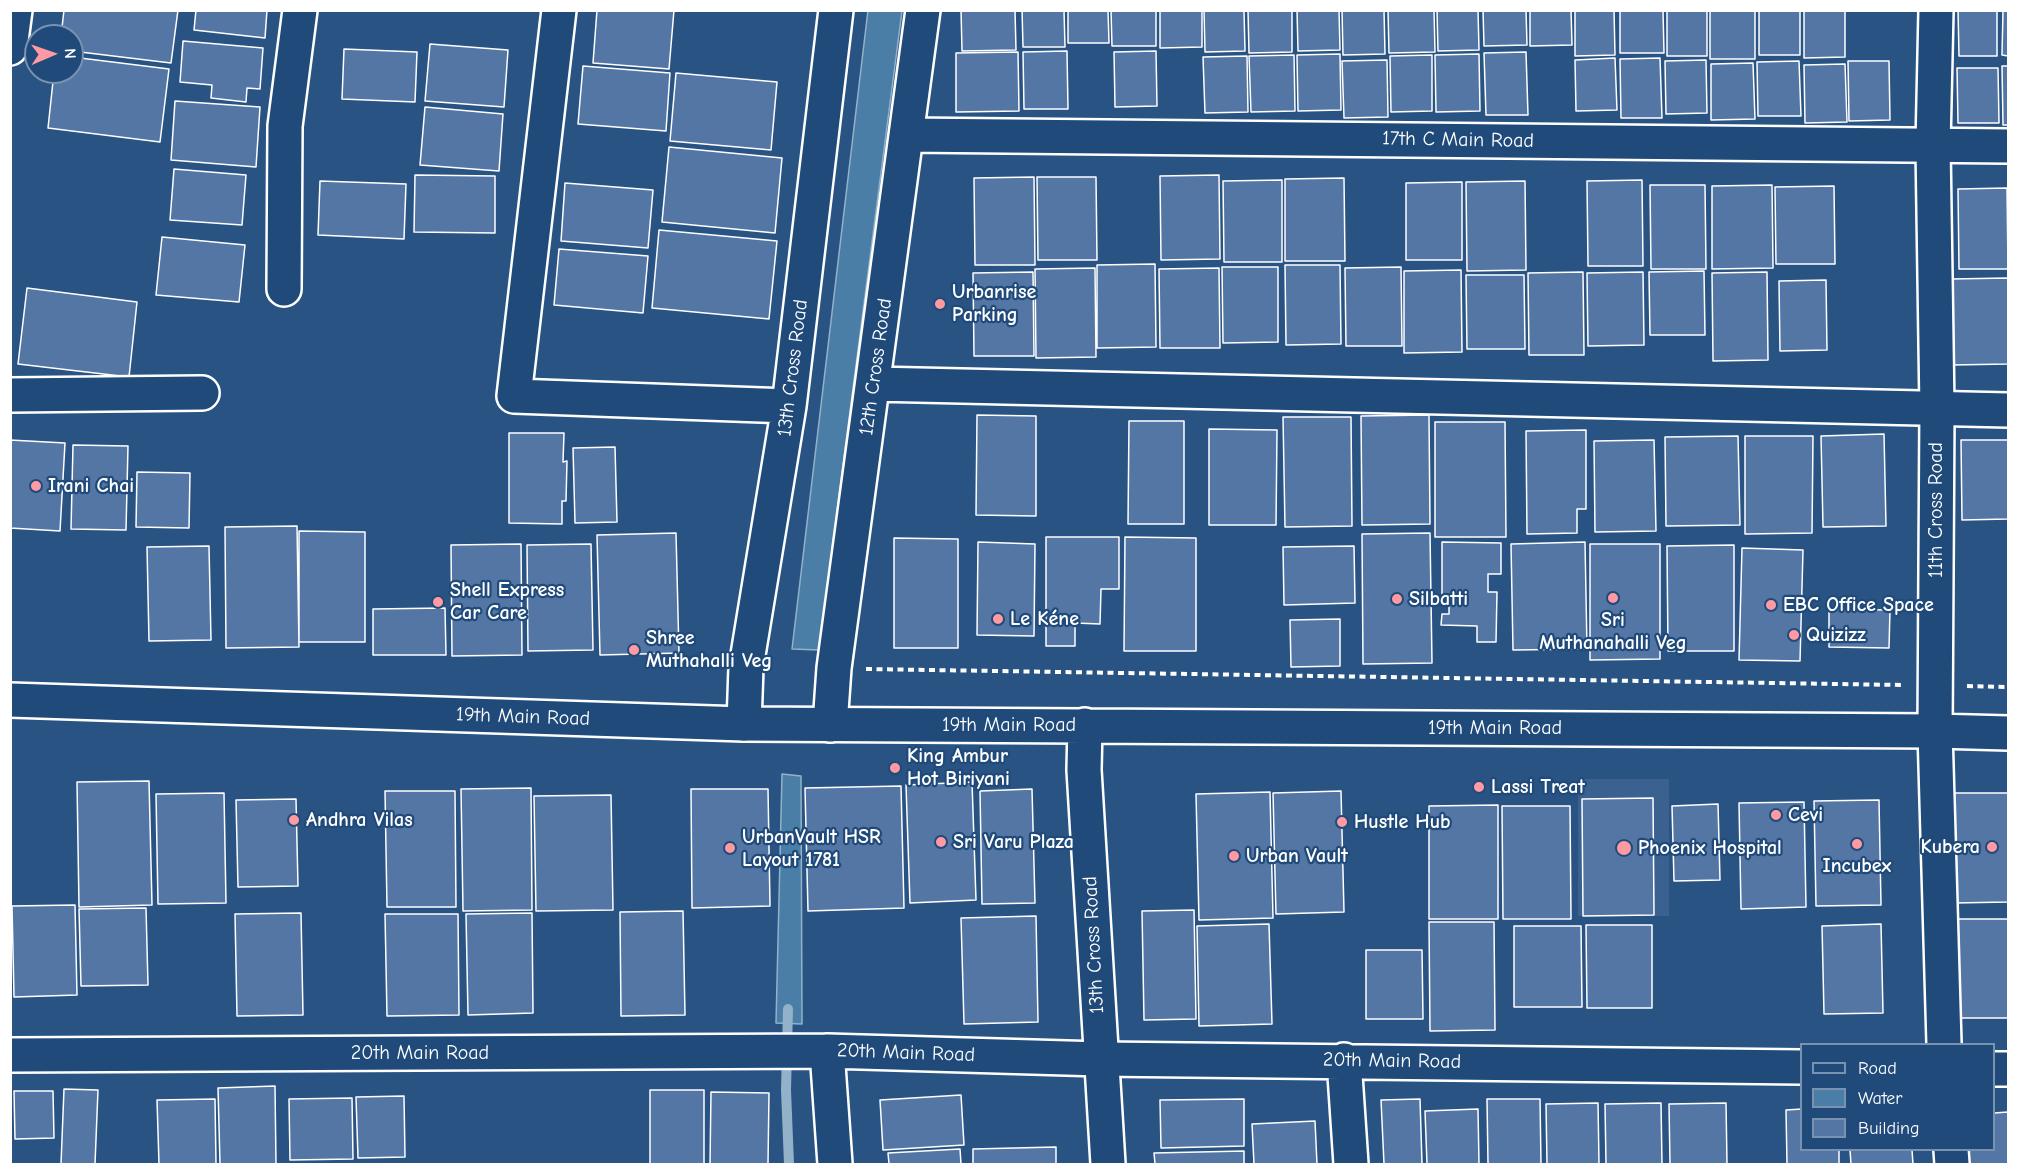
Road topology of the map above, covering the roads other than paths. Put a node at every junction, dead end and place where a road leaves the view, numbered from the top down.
1 (15, 10) edge
2 (300, 10) edge
3 (559, 10) edge
4 (836, 10) edge
5 (923, 10) edge
6 (1936, 10) edge
7 (10, 48) edge
8 (907, 135) junction
9 (1933, 145) junction
10 (2008, 146) edge
11 (284, 289) dead end
12 (874, 384) junction
13 (202, 393) dead end
14 (10, 395) edge
15 (789, 406) junction
16 (1937, 409) junction
17 (2008, 410) edge
18 (10, 700) edge
19 (744, 724) junction
20 (821, 725) junction
21 (1085, 726) junction
22 (1935, 731) junction
23 (2008, 733) edge
24 (1944, 1043) edge
25 (827, 1051) junction
26 (10, 1055) edge
27 (1101, 1059) junction
28 (1344, 1060) junction
29 (1800, 1067) edge
30 (835, 1164) edge
31 (1108, 1164) edge
32 (1351, 1164) edge

1 - 7 street
2 - 11 street
3 - 15 street
4 - 15 street, 13th Cross Road
5 - 8 street, 12th Cross Road
6 - 9 street, 11th Cross Road
8 - 9 street, 17th C Main Road
8 - 12 street, 12th Cross Road
9 - 10 street, 17th C Main Road
9 - 16 street, 11th Cross Road
12 - 16 street
12 - 20 street, 12th Cross Road
13 - 14 street
15 - 19 street, 13th Cross Road
16 - 17 street
16 - 22 street, 11th Cross Road
18 - 19 street, 19th Main Road
19 - 20 street, 19th Main Road
20 - 21 street, 19th Main Road
21 - 22 street, 19th Main Road
21 - 27 street, 13th Cross Road
22 - 23 street, 19th Main Road
22 - 24 street, 11th Cross Road
25 - 26 street, 20th Main Road
25 - 27 street, 20th Main Road
25 - 30 street
27 - 28 street, 20th Main Road
27 - 31 street, 13th Cross Road
28 - 29 street, 20th Main Road
28 - 32 street

